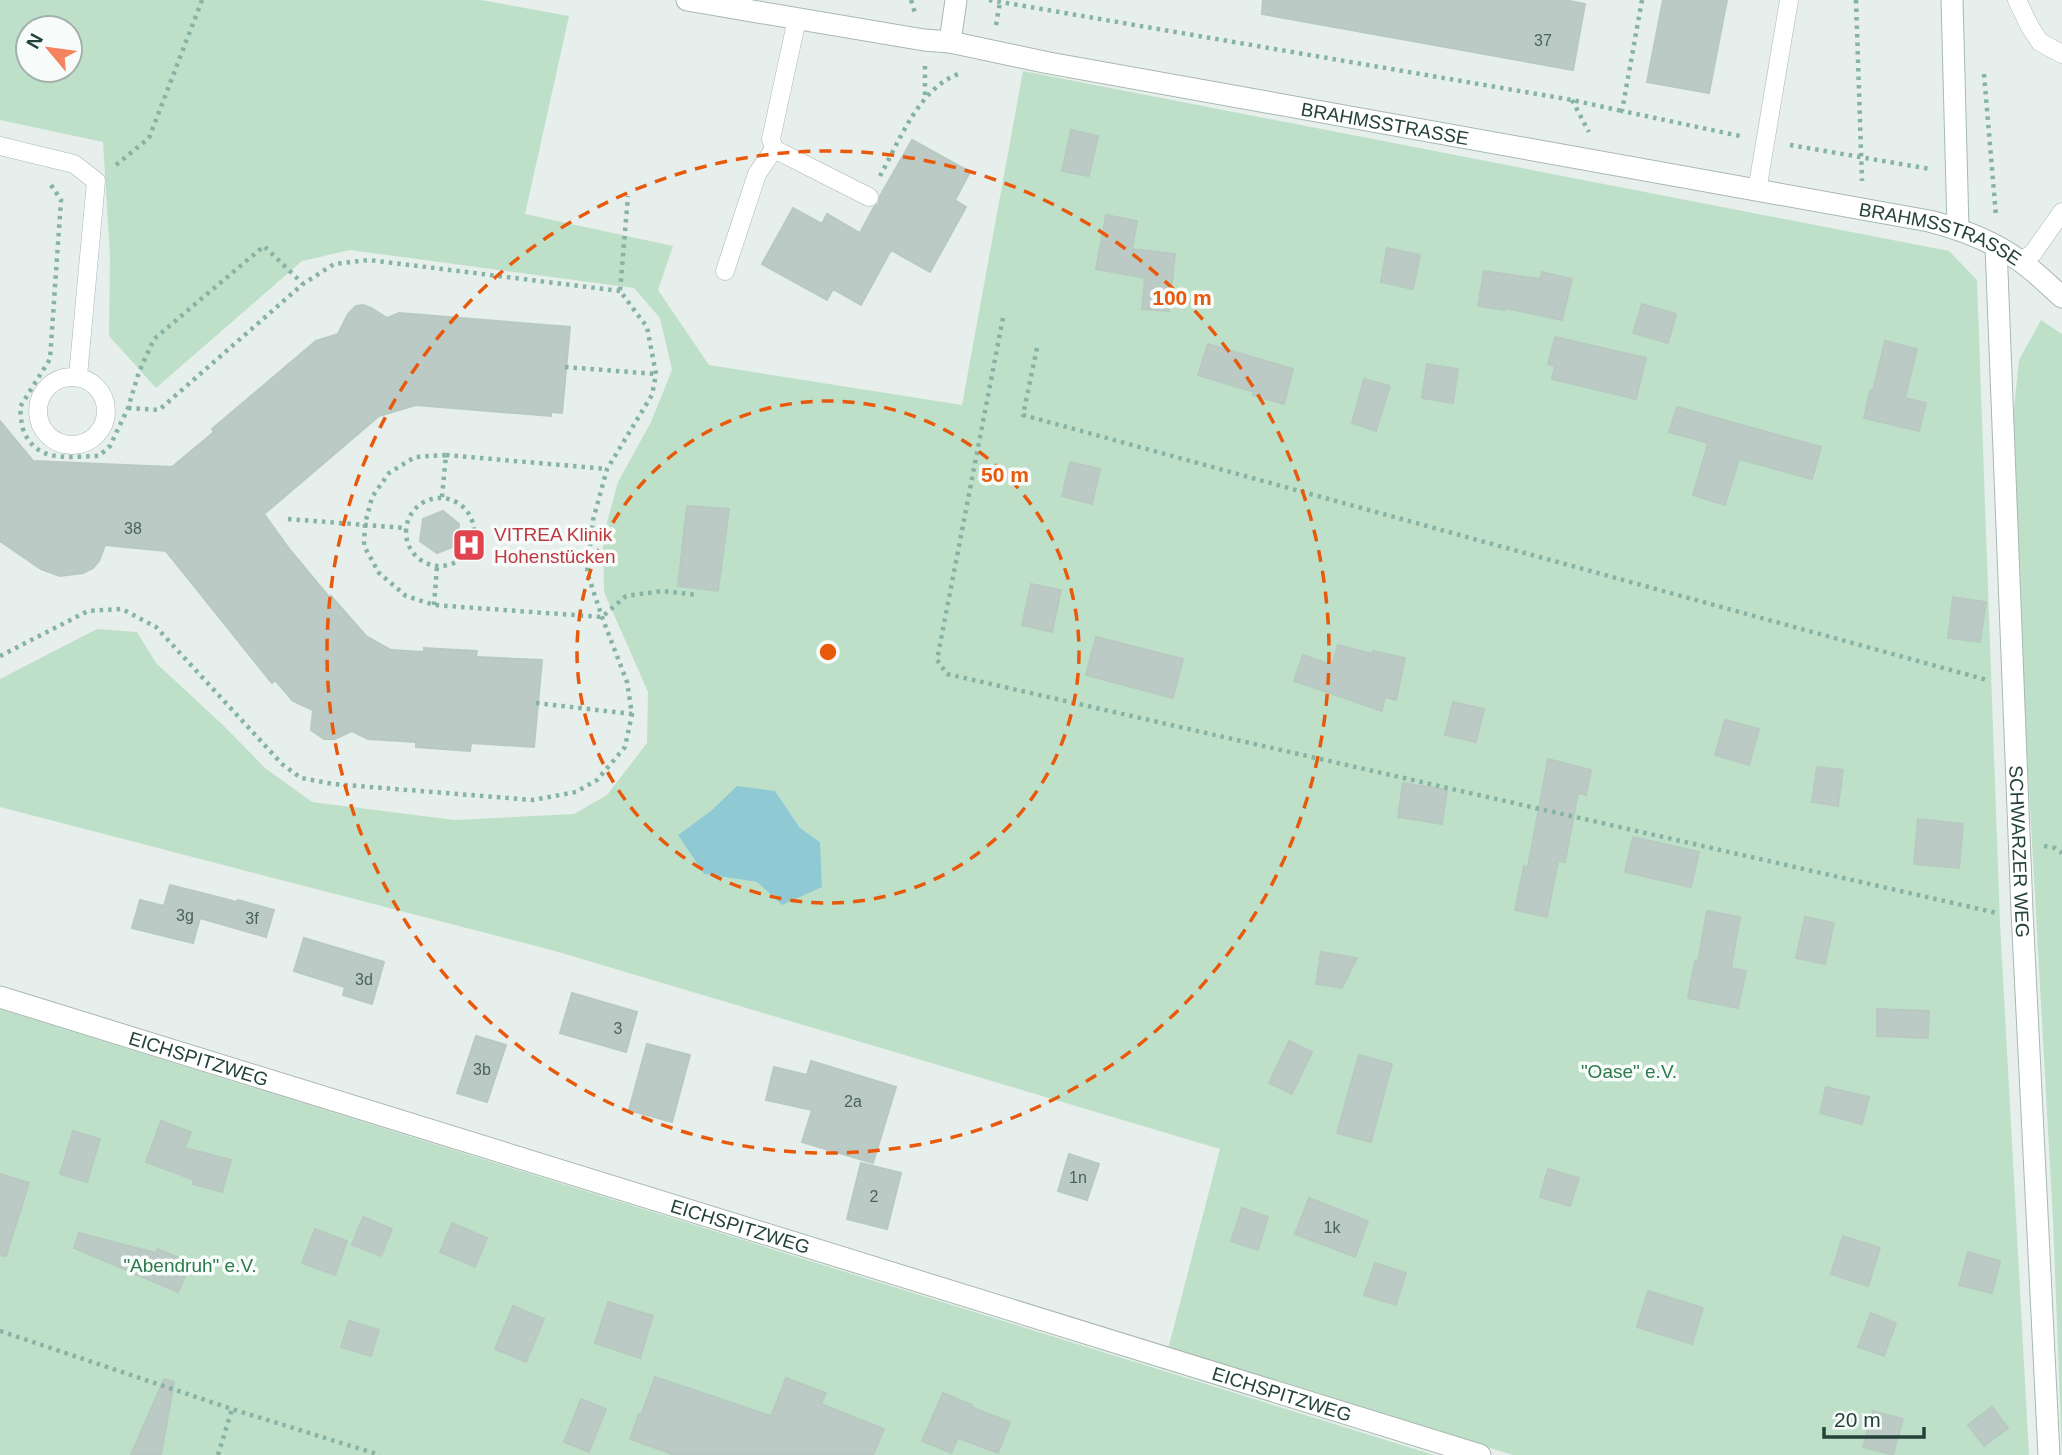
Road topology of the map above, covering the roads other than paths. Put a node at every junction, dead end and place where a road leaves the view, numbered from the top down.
1 (687, 0) edge
2 (956, 0) edge
3 (1789, 0) edge
4 (1952, 0) edge
5 (2018, 0) edge
6 (797, 19) junction
7 (950, 42) junction
8 (2062, 54) edge
9 (0, 146) edge
10 (774, 149) junction
11 (1757, 191) junction
12 (869, 197) road end
13 (2062, 212) edge
14 (1958, 228) junction
15 (1996, 246) junction
16 (2021, 261) junction
17 (725, 271) dead end
18 (2062, 297) edge
19 (78, 376) dead end
20 (0, 997) edge
21 (1480, 1455) edge
22 (2049, 1455) edge

1 - 6 street, BRAHMSSTRASSE
2 - 7 street
3 - 11 lane
4 - 14 street
5 - 8 lane
6 - 7 street, BRAHMSSTRASSE
6 - 10 lane
7 - 11 street, BRAHMSSTRASSE
9 - 19 lane
10 - 12 lane
10 - 17 lane
11 - 14 street, BRAHMSSTRASSE
13 - 16 lane
14 - 15 street, BRAHMSSTRASSE
15 - 16 street, BRAHMSSTRASSE
15 - 22 street, SCHWARZER WEG
16 - 18 street, BRAHMSSTRASSE
20 - 21 street, EICHSPITZWEG

